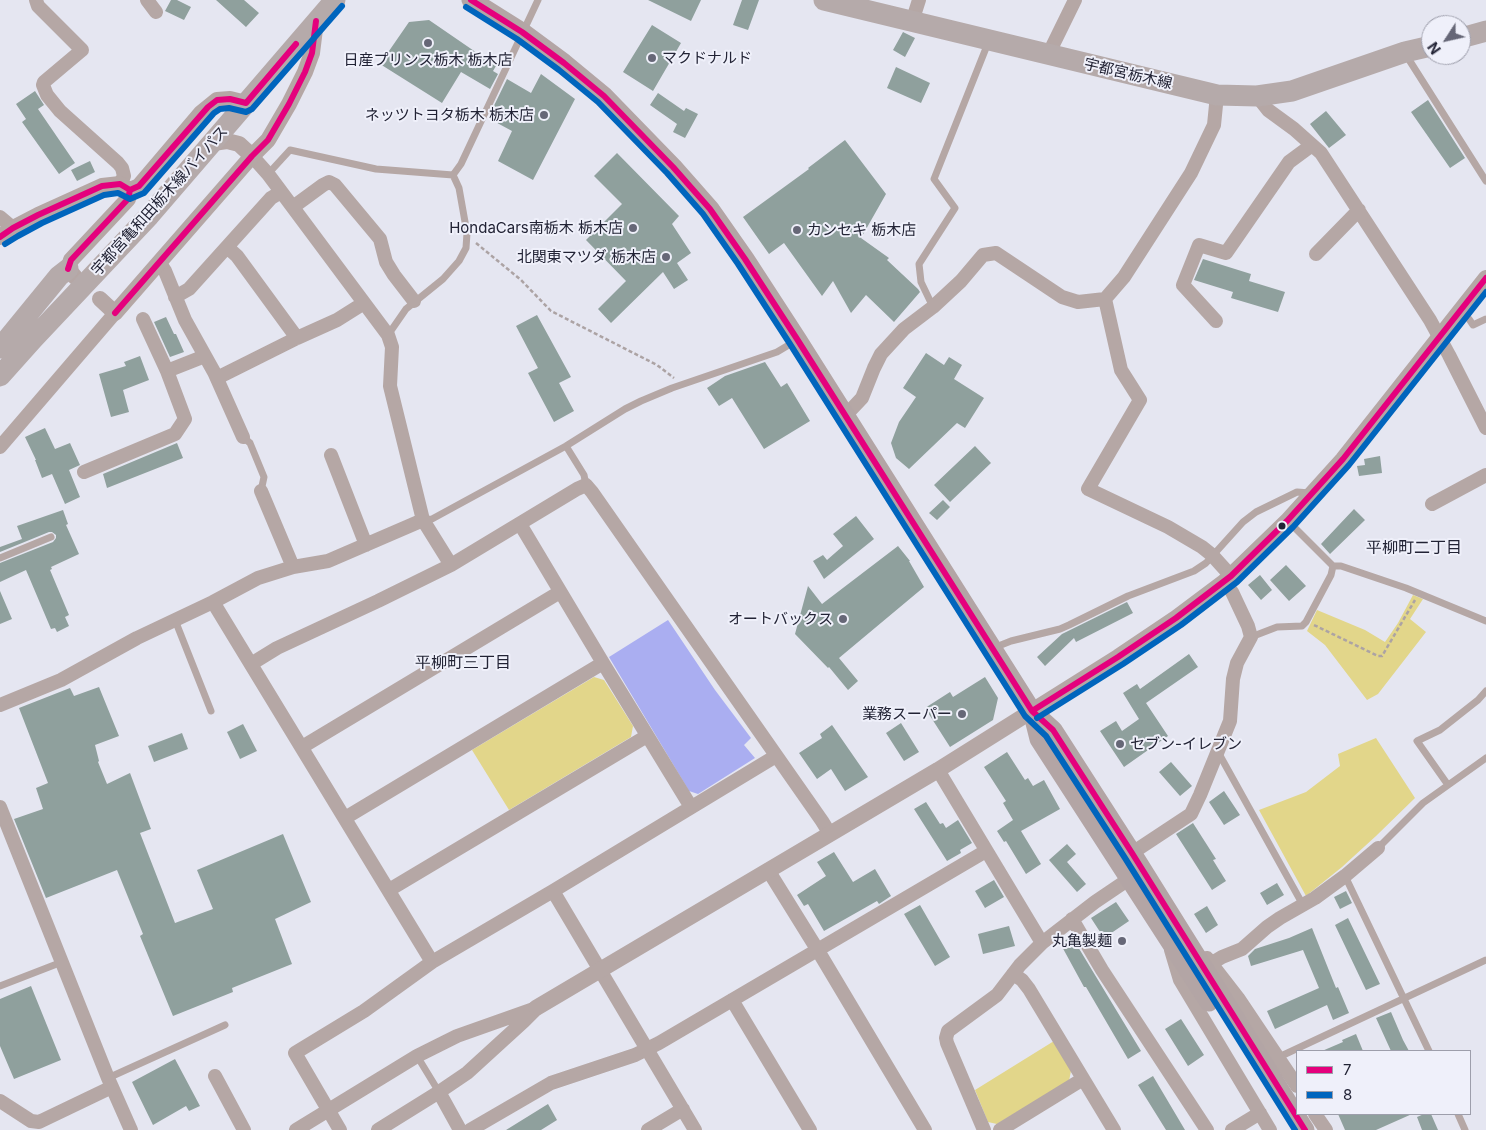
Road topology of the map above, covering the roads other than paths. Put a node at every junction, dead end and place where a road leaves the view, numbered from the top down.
1 (36, 0) edge
2 (147, 0) edge
3 (335, 0) edge
4 (471, 0) edge
5 (538, 0) edge
6 (824, 0) edge
7 (919, 0) edge
8 (1075, 0) edge
9 (156, 12) dead end
10 (316, 21) junction
11 (912, 22) junction
12 (1486, 31) edge
13 (522, 32) junction
14 (1471, 35) edge
15 (989, 40) junction
16 (1421, 48) edge
17 (1405, 52) junction
18 (1048, 55) junction
19 (1217, 95) junction
20 (1256, 96) junction
21 (246, 103) junction
22 (213, 143) junction
23 (1312, 145) junction
24 (252, 156) junction
25 (268, 174) junction
26 (453, 175) junction
27 (1486, 181) edge
28 (125, 187) junction
29 (281, 192) junction
30 (293, 207) junction
31 (1359, 210) junction
32 (0, 217) edge
33 (14, 228) junction
34 (0, 237) edge
35 (227, 247) junction
36 (1316, 254) dead end
37 (160, 262) junction
38 (71, 273) joint
39 (1486, 278) edge
40 (175, 296) junction
41 (1106, 299) junction
42 (100, 300) dead end
43 (414, 301) junction
44 (364, 303) junction
45 (933, 307) junction
46 (1459, 312) junction
47 (115, 313) junction
48 (143, 319) dead end
49 (1486, 319) edge
50 (1216, 321) dead end
51 (388, 334) junction
52 (1440, 336) junction
53 (297, 338) junction
54 (797, 339) junction
55 (0, 348) edge
56 (205, 356) junction
57 (167, 371) junction
58 (0, 376) edge
59 (217, 378) junction
60 (845, 416) junction
61 (1486, 428) edge
62 (243, 437) joint
63 (566, 446) junction
64 (0, 447) edge
65 (331, 456) dead end
66 (84, 472) dead end
67 (1486, 475) edge
68 (586, 485) junction
69 (261, 491) joint
70 (1313, 493) junction
71 (1432, 504) dead end
72 (423, 520) junction
73 (1287, 521) junction
74 (520, 524) junction
75 (51, 538) dead end
76 (366, 545) junction
77 (1212, 555) junction
78 (0, 558) edge
79 (451, 565) junction
80 (1333, 566) junction
81 (293, 567) junction
82 (1228, 579) junction
83 (560, 592) junction
84 (213, 602) junction
85 (175, 620) junction
86 (1486, 621) edge
87 (1251, 637) junction
88 (993, 651) junction
89 (251, 664) junction
90 (603, 664) junction
91 (1486, 692) edge
92 (0, 705) edge
93 (212, 711) dead end
94 (1032, 711) junction
95 (647, 736) junction
96 (302, 747) junction
97 (1218, 750) junction
98 (776, 756) junction
99 (1486, 758) edge
100 (938, 770) junction
101 (1448, 785) junction
102 (0, 806) edge
103 (691, 807) junction
104 (345, 818) junction
105 (830, 834) junction
106 (1378, 848) joint
107 (986, 851) junction
108 (1132, 853) junction
109 (768, 870) junction
110 (1345, 876) junction
111 (1129, 879) junction
112 (389, 890) junction
113 (553, 891) junction
114 (1303, 905) junction
115 (1072, 919) junction
116 (1172, 932) junction
117 (1042, 943) junction
118 (817, 949) junction
119 (1486, 960) edge
120 (62, 962) junction
121 (432, 962) junction
122 (1212, 964) junction
123 (600, 971) junction
124 (1013, 974) junction
125 (0, 986) edge
126 (1404, 999) junction
127 (732, 1000) junction
128 (536, 1008) junction
129 (225, 1025) dead end
130 (648, 1049) junction
131 (1429, 1050) edge
132 (418, 1056) junction
133 (1279, 1057) junction
134 (215, 1076) dead end
135 (1083, 1079) junction
136 (110, 1083) junction
137 (1296, 1084) edge
138 (439, 1092) junction
139 (0, 1101) edge
140 (682, 1109) junction
141 (328, 1111) junction
142 (1260, 1113) junction
143 (1316, 1115) edge
144 (1458, 1115) edge
145 (1016, 1126) edge
146 (131, 1130) edge
147 (244, 1130) edge
148 (296, 1130) edge
149 (340, 1130) edge
150 (378, 1130) edge
151 (460, 1130) edge
152 (470, 1130) edge
153 (648, 1130) edge
154 (696, 1130) edge
155 (810, 1130) edge
156 (925, 1130) edge
157 (984, 1130) edge
158 (1000, 1130) edge
159 (1114, 1130) edge
160 (1207, 1130) edge
161 (1232, 1130) edge
162 (1270, 1130) edge
163 (1290, 1130) edge
164 (1304, 1130) edge
165 (1326, 1130) edge
166 (1465, 1130) edge

1 - 28 street
2 - 9 street
3 - 10 main road, 宇都宮亀和田栃木線バイパス
4 - 13 main road
5 - 13 lane
6 - 11 main road, 宇都宮栃木線
7 - 11 street
8 - 18 street
10 - 21 main road, 宇都宮亀和田栃木線バイパス
10 - 24 street
11 - 15 main road, 宇都宮栃木線
12 - 14 main road
13 - 26 lane
13 - 54 main road
15 - 18 main road, 宇都宮栃木線
15 - 45 lane
16 - 17 main road, 宇都宮栃木線
17 - 20 main road, 宇都宮栃木線
17 - 27 lane
18 - 19 main road, 宇都宮栃木線
19 - 20 main road, 宇都宮栃木線
19 - 41 street
20 - 23 street
21 - 22 main road, 宇都宮亀和田栃木線バイパス
21 - 28 street
22 - 24 street
22 - 58 main road, 宇都宮亀和田栃木線バイパス
23 - 31 street
23 - 50 street
24 - 25 street
24 - 37 street
25 - 26 lane
25 - 29 street
26 - 43 lane
28 - 33 street
28 - 38 street
29 - 30 street
29 - 35 street
30 - 43 street
30 - 44 street
31 - 36 street
31 - 52 street
32 - 33 street
33 - 34 street
35 - 40 street
35 - 53 street
37 - 40 street
37 - 47 street
38 - 55 main road
39 - 46 street
40 - 56 street
41 - 45 street
41 - 77 street
42 - 47 street
43 - 51 lane
44 - 51 street
44 - 53 street
45 - 60 street
46 - 49 lane
46 - 52 street
47 - 64 street
48 - 57 street
51 - 72 street
52 - 61 street
52 - 70 street
53 - 59 street
54 - 60 main road
54 - 63 lane
56 - 57 street
56 - 59 street
57 - 66 street
59 - 62 street
60 - 88 main road
62 - 69 lane
63 - 68 lane
63 - 72 lane
65 - 76 street
67 - 71 street
68 - 74 street
68 - 98 street
69 - 81 street
70 - 73 street
70 - 77 lane
72 - 76 street
72 - 79 street
73 - 80 lane
73 - 82 street
74 - 79 street
74 - 83 street
75 - 78 lane
76 - 81 street
77 - 82 street
77 - 88 lane
79 - 89 street
80 - 86 lane
80 - 87 lane
81 - 84 street
82 - 87 street
82 - 94 street
83 - 90 street
83 - 96 street
84 - 85 street
84 - 89 street
85 - 92 street
85 - 93 lane
87 - 97 street
88 - 94 main road
89 - 96 street
90 - 95 street
90 - 104 street
91 - 101 lane
94 - 100 street
94 - 108 main road
94 - 111 main road
95 - 103 street
95 - 112 street
96 - 104 street
97 - 108 street
97 - 114 lane
98 - 103 street
98 - 105 street
99 - 101 lane
100 - 105 street
100 - 107 street
101 - 106 lane
102 - 120 street
103 - 113 street
104 - 112 street
105 - 109 street
106 - 110 street
107 - 117 street
107 - 118 street
108 - 116 main road
109 - 118 street
109 - 123 street
110 - 114 street
110 - 126 lane
111 - 115 street
111 - 116 main road
112 - 121 street
113 - 121 street
113 - 123 street
114 - 122 street
115 - 117 street
115 - 160 street
116 - 122 street
116 - 142 street
116 - 163 main road
116 - 164 main road
117 - 124 street
118 - 127 street
118 - 156 street
119 - 126 lane
120 - 125 lane
120 - 136 street
121 - 141 street
122 - 133 street
123 - 128 street
123 - 130 street
124 - 135 street
124 - 157 street
126 - 131 lane
126 - 133 lane
127 - 130 street
127 - 155 street
128 - 132 street
128 - 138 street
129 - 136 lane
130 - 140 street
130 - 152 street
132 - 138 lane
132 - 141 street
133 - 137 street
134 - 147 street
135 - 145 street
135 - 159 street
136 - 139 street
136 - 146 street
138 - 150 street
138 - 151 street
140 - 153 street
140 - 154 street
141 - 148 street
141 - 149 street
142 - 161 street
142 - 162 street
143 - 165 street
144 - 166 lane
145 - 158 street

